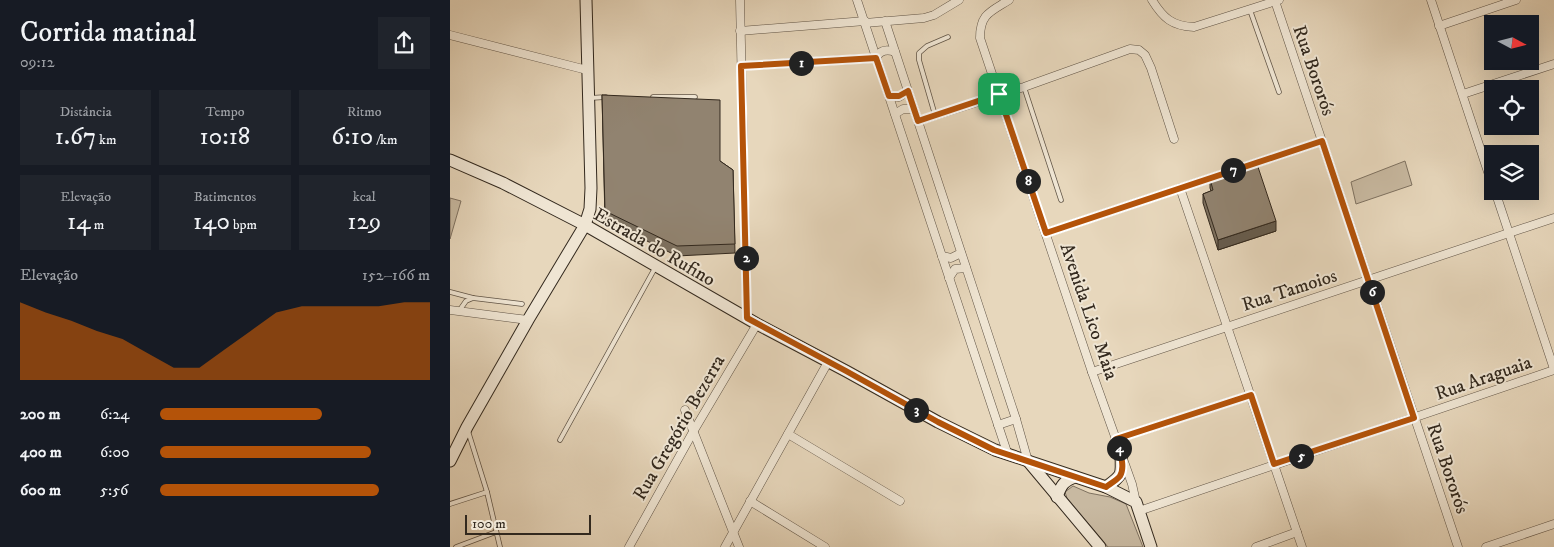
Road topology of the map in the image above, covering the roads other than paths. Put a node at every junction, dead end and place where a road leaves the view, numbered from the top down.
1 (586, 0) edge
2 (740, 0) edge
3 (857, 0) edge
4 (959, 0) edge
5 (1009, 0) edge
6 (1152, 0) edge
7 (1431, 0) edge
8 (1516, 0) edge
9 (1277, 1) edge
10 (1250, 10) junction
11 (885, 21) junction
12 (865, 22) junction
13 (1439, 26) junction
14 (740, 31) junction
15 (450, 35) edge
16 (948, 37) dead end
17 (895, 52) junction
18 (876, 58) junction
19 (1554, 64) edge
20 (741, 66) junction
21 (587, 70) junction
22 (1024, 87) junction
23 (908, 91) junction
24 (1279, 92) dead end
25 (999, 94) junction
26 (1463, 94) junction
27 (695, 96) dead end
28 (889, 96) junction
29 (607, 97) edge
30 (646, 97) edge
31 (588, 98) junction
32 (914, 109) junction
33 (895, 114) junction
34 (935, 115) junction
35 (918, 121) junction
36 (1174, 139) dead end
37 (1322, 141) junction
38 (1484, 159) edge
39 (450, 160) edge
40 (1180, 188) junction
41 (1061, 200) dead end
42 (1498, 200) edge
43 (1554, 218) edge
44 (585, 225) junction
45 (1046, 233) junction
46 (1509, 233) junction
47 (961, 253) junction
48 (942, 256) junction
49 (656, 266) junction
50 (966, 268) junction
51 (949, 278) junction
52 (1368, 280) junction
53 (450, 292) edge
54 (473, 298) junction
55 (522, 304) dead end
56 (450, 310) edge
57 (459, 312) junction
58 (528, 320) junction
59 (752, 321) junction
60 (1227, 327) junction
61 (828, 362) junction
62 (1554, 369) edge
63 (1092, 372) junction
64 (1251, 395) junction
65 (685, 410) dead end
66 (1414, 418) junction
67 (1016, 419) junction
68 (998, 425) junction
69 (467, 427) junction
70 (693, 432) junction
71 (788, 434) junction
72 (1116, 439) junction
73 (560, 440) dead end
74 (1008, 455) junction
75 (1121, 456) junction
76 (450, 461) edge
77 (1028, 461) junction
78 (1274, 464) junction
79 (1075, 477) junction
80 (1106, 487) junction
81 (486, 492) junction
82 (1057, 496) junction
83 (750, 501) junction
84 (900, 501) dead end
85 (450, 504) edge
86 (1137, 507) junction
87 (1554, 524) edge
88 (496, 532) junction
89 (733, 532) junction
90 (1297, 532) junction
91 (456, 547) edge
92 (500, 547) edge
93 (629, 547) edge
94 (725, 547) edge
95 (739, 547) edge
96 (825, 547) edge
97 (1100, 547) edge
98 (1151, 547) edge
99 (1256, 547) edge
100 (1302, 547) edge
101 (1458, 547) edge
102 (1486, 547) edge

1 - 21 street
2 - 14 street
3 - 12 street
4 - 11 street
5 - 25 street, Avenida Lico Maia
6 - 10 street
7 - 13 street
8 - 13 street
9 - 10 street
9 - 37 street, Rua Bororós
10 - 24 lane
11 - 12 street
11 - 17 street
12 - 14 street
12 - 18 street
13 - 26 street
14 - 20 street
15 - 21 street
16 - 34 lane
17 - 18 street
17 - 23 street
18 - 20 street
18 - 28 street
19 - 26 street
20 - 59 street
21 - 31 street
22 - 25 street
22 - 36 street
22 - 41 lane
23 - 28 street
23 - 32 street
25 - 34 street
25 - 45 street, Avenida Lico Maia
26 - 38 street
27 - 30 lane
28 - 33 street
29 - 31 lane
31 - 44 street
32 - 33 street
32 - 35 street
33 - 48 street
34 - 35 street
35 - 47 street
37 - 40 street
37 - 52 street, Rua Bororós
39 - 44 street, Estrada do Rufino
40 - 45 street
40 - 60 street
42 - 46 street
43 - 46 street, Rua Tamoios
44 - 49 street, Estrada do Rufino
44 - 58 street
45 - 63 street, Avenida Lico Maia
46 - 52 street, Rua Tamoios
46 - 62 street
47 - 48 street
47 - 50 street
48 - 51 street
49 - 59 street, Estrada do Rufino
49 - 73 lane
50 - 51 street
50 - 67 street
51 - 68 street
52 - 60 street, Rua Tamoios
52 - 66 street, Rua Bororós
53 - 54 lane
54 - 55 lane
54 - 57 lane
56 - 57 street
57 - 58 street
58 - 69 street
59 - 61 street, Estrada do Rufino
59 - 70 street, Rua Gregório Bezerra
60 - 63 street, Rua Tamoios
60 - 64 street
61 - 71 street
61 - 74 street, Estrada do Rufino
62 - 66 street, Rua Araguaia
63 - 72 street, Avenida Lico Maia
64 - 72 street
64 - 78 street
65 - 70 street
66 - 78 street, Rua Araguaia
66 - 101 street, Rua Bororós
67 - 68 street
67 - 77 street
68 - 74 street
69 - 76 street
69 - 81 lane
70 - 89 street
70 - 93 street, Rua Gregório Bezerra
71 - 83 street
71 - 84 street
72 - 75 street, Avenida Lico Maia
74 - 77 street, Estrada do Rufino
75 - 80 street
75 - 86 street, Avenida Lico Maia
77 - 79 street, Estrada do Rufino
77 - 82 street
78 - 86 street, Rua Araguaia
78 - 90 street
79 - 80 street, Estrada do Rufino
79 - 82 street
80 - 86 street, Estrada do Rufino
81 - 85 lane
81 - 88 lane
82 - 97 street
83 - 89 street
83 - 96 street
86 - 98 street, Avenida Lico Maia
87 - 102 street
88 - 91 lane
88 - 92 lane
89 - 94 street
89 - 95 street
90 - 99 street
90 - 100 street

